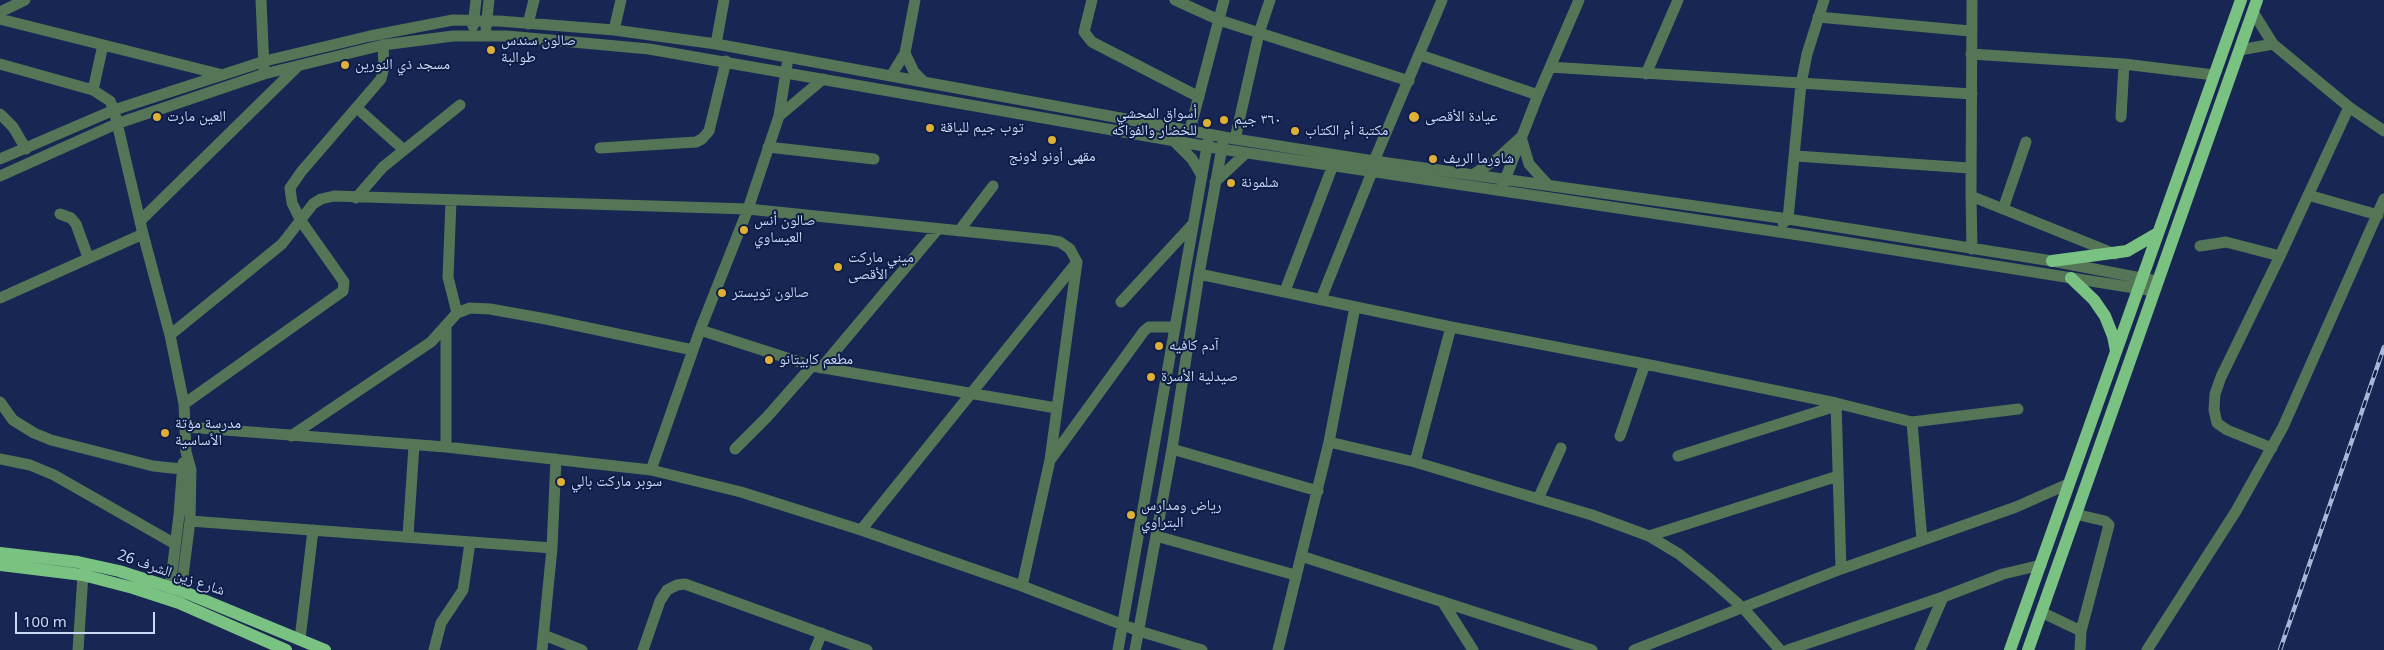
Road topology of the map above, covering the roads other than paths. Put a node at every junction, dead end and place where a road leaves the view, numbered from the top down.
1 (25, 0) edge
2 (261, 0) edge
3 (476, 0) edge
4 (489, 0) edge
5 (534, 0) edge
6 (621, 0) edge
7 (724, 0) edge
8 (915, 0) edge
9 (1092, 0) edge
10 (1175, 0) edge
11 (1224, 0) edge
12 (1270, 0) edge
13 (1442, 0) edge
14 (1579, 0) edge
15 (1678, 0) edge
16 (1824, 0) edge
17 (1972, 0) edge
18 (2241, 0) edge
19 (2258, 0) edge
20 (0, 12) edge
21 (2253, 12) junction
22 (1818, 18) junction
23 (0, 19) edge
24 (473, 20) junction
25 (1219, 20) junction
26 (487, 21) junction
27 (528, 24) junction
28 (614, 30) junction
29 (1970, 31) junction
30 (1259, 33) junction
31 (472, 35) junction
32 (486, 35) junction
33 (716, 44) junction
34 (2272, 44) junction
35 (103, 45) junction
36 (383, 45) junction
37 (2240, 50) junction
38 (300, 52) junction
39 (905, 53) junction
40 (1971, 54) junction
41 (1420, 55) junction
42 (789, 57) junction
43 (264, 61) junction
44 (726, 61) junction
45 (0, 64) edge
46 (2124, 64) junction
47 (299, 65) junction
48 (1550, 68) junction
49 (786, 72) junction
50 (219, 74) junction
51 (264, 74) junction
52 (1646, 74) junction
53 (2214, 75) junction
54 (890, 76) junction
55 (824, 78) junction
56 (923, 81) junction
57 (1409, 81) junction
58 (1801, 84) junction
59 (93, 90) junction
60 (1972, 94) junction
61 (1538, 95) junction
62 (1199, 97) junction
63 (460, 105) dead end
64 (2349, 107) junction
65 (357, 108) junction
66 (114, 110) junction
67 (0, 114) edge
68 (779, 116) junction
69 (2121, 117) dead end
70 (116, 124) junction
71 (1190, 130) junction
72 (2384, 131) edge
73 (1210, 134) junction
74 (1521, 137) junction
75 (1230, 138) junction
76 (1172, 139) junction
77 (2026, 142) dead end
78 (1207, 146) junction
79 (768, 147) junction
80 (26, 148) junction
81 (600, 148) dead end
82 (1221, 149) junction
83 (404, 150) junction
84 (1246, 152) junction
85 (1796, 156) junction
86 (0, 159) edge
87 (874, 159) dead end
88 (1333, 165) junction
89 (1373, 167) junction
90 (1970, 168) junction
91 (1474, 174) junction
92 (0, 176) edge
93 (1202, 176) junction
94 (1506, 178) junction
95 (1215, 182) junction
96 (1547, 184) junction
97 (993, 186) dead end
98 (1501, 191) junction
99 (2308, 195) junction
100 (1971, 196) junction
101 (356, 198) junction
102 (2384, 199) edge
103 (451, 201) junction
104 (748, 209) junction
105 (2003, 209) junction
106 (60, 214) dead end
107 (2378, 215) junction
108 (1788, 219) junction
109 (140, 221) junction
110 (301, 221) junction
111 (1192, 225) junction
112 (938, 229) junction
113 (959, 230) junction
114 (1775, 231) junction
115 (2158, 233) junction
116 (142, 234) junction
117 (2200, 246) dead end
118 (1972, 249) junction
119 (2116, 254) junction
120 (2280, 256) junction
121 (88, 257) junction
122 (2052, 261) junction
123 (1077, 262) junction
124 (1199, 274) junction
125 (2071, 278) junction
126 (2139, 283) junction
127 (2156, 286) junction
128 (1285, 291) junction
129 (0, 298) edge
130 (1321, 299) junction
131 (1121, 302) dead end
132 (1355, 307) junction
133 (458, 314) junction
134 (446, 327) junction
135 (1176, 327) junction
136 (1451, 327) junction
137 (700, 330) junction
138 (170, 335) junction
139 (693, 350) junction
140 (2116, 351) junction
141 (1645, 364) junction
142 (816, 367) junction
143 (973, 394) junction
144 (0, 402) edge
145 (184, 404) junction
146 (1836, 404) junction
147 (1056, 408) junction
148 (2018, 409) dead end
149 (1912, 422) junction
150 (186, 427) junction
151 (291, 436) junction
152 (1620, 436) dead end
153 (1329, 442) junction
154 (414, 445) junction
155 (446, 447) junction
156 (1561, 448) dead end
157 (2272, 448) junction
158 (735, 449) dead end
159 (1172, 449) junction
160 (1678, 456) dead end
161 (0, 459) edge
162 (556, 459) junction
163 (1050, 460) junction
164 (1415, 462) junction
165 (186, 469) junction
166 (651, 470) junction
167 (1838, 476) junction
168 (2068, 484) junction
169 (1318, 491) junction
170 (1538, 498) junction
171 (2075, 514) junction
172 (190, 521) junction
173 (313, 530) junction
174 (862, 530) junction
175 (408, 536) junction
176 (1156, 536) junction
177 (1649, 536) junction
178 (1922, 540) junction
179 (470, 543) junction
180 (175, 544) junction
181 (552, 548) junction
182 (0, 552) edge
183 (1301, 556) junction
184 (0, 565) edge
185 (2041, 565) junction
186 (1841, 570) junction
187 (83, 575) junction
188 (1295, 576) junction
189 (1022, 586) junction
190 (175, 595) junction
191 (1943, 597) junction
192 (1442, 601) junction
193 (1744, 609) junction
194 (2041, 612) junction
195 (1123, 625) junction
196 (2082, 630) junction
197 (1139, 631) junction
198 (822, 633) junction
199 (544, 635) junction
200 (300, 639) junction
201 (78, 650) edge
202 (286, 650) edge
203 (325, 650) edge
204 (434, 650) edge
205 (542, 650) edge
206 (582, 650) edge
207 (643, 650) edge
208 (815, 650) edge
209 (867, 650) edge
210 (1118, 650) edge
211 (1135, 650) edge
212 (1202, 650) edge
213 (1278, 650) edge
214 (1473, 650) edge
215 (1592, 650) edge
216 (1634, 650) edge
217 (1780, 650) edge
218 (1788, 650) edge
219 (1920, 650) edge
220 (2010, 650) edge
221 (2028, 650) edge
222 (2080, 650) edge
223 (2146, 650) edge

1 - 20 street
2 - 43 street
3 - 24 street
4 - 26 street
5 - 27 street
6 - 28 street
7 - 33 street
8 - 39 street
9 - 62 street
10 - 25 street
11 - 25 street
12 - 30 street
13 - 41 street
14 - 48 street
15 - 52 street
16 - 22 street
17 - 29 street
18 - 53 main road
19 - 21 main road
21 - 34 street
21 - 37 main road
22 - 29 street
22 - 58 street
23 - 35 street
24 - 26 street
24 - 31 street
24 - 38 street
25 - 30 street
25 - 62 street
26 - 27 street
26 - 32 street
27 - 28 street
28 - 33 street
29 - 40 street
30 - 57 street
30 - 75 street
31 - 32 street
31 - 36 street
32 - 44 street
33 - 42 street
34 - 37 street
34 - 64 street
35 - 50 street
35 - 59 street
36 - 47 street
36 - 65 street
37 - 127 main road
38 - 43 street
38 - 47 street
39 - 54 street
39 - 56 street
40 - 46 street
40 - 60 street
41 - 57 street
41 - 61 street
42 - 49 street
42 - 54 street
43 - 50 street
43 - 51 street
44 - 49 street
44 - 81 street
45 - 59 street
46 - 53 street
46 - 69 street
47 - 51 street
47 - 109 street
48 - 52 street
48 - 61 street
49 - 55 street
49 - 68 street
50 - 66 street
51 - 70 street
52 - 58 street
53 - 115 main road
54 - 56 street
55 - 68 street
55 - 76 street
56 - 71 street
57 - 89 street
58 - 60 street
58 - 85 street
59 - 66 street
60 - 90 street
61 - 74 street
62 - 71 street
63 - 83 street
64 - 72 street
64 - 99 street
65 - 83 street
65 - 110 street
66 - 70 street
66 - 80 street
67 - 80 street
68 - 79 street
70 - 92 street
70 - 109 street
71 - 73 street
73 - 75 street
73 - 78 street
74 - 91 street
74 - 94 street
74 - 96 street
75 - 82 street
75 - 89 street
76 - 78 street
76 - 93 street
77 - 105 street
78 - 82 street
78 - 93 street
79 - 87 street
79 - 104 street
80 - 86 street
82 - 84 street
82 - 95 street
83 - 101 street
84 - 88 street
84 - 95 street
85 - 90 street
85 - 108 street
88 - 89 street
88 - 128 street
89 - 91 street
89 - 98 street
89 - 130 street
90 - 100 street
91 - 94 street
93 - 111 street
94 - 96 street
94 - 98 street
95 - 124 street
96 - 108 street
97 - 113 street
98 - 114 street
99 - 107 street
99 - 120 street
100 - 105 street
100 - 118 street
101 - 103 street
101 - 110 street
102 - 107 street
103 - 104 street
103 - 133 street
104 - 112 street
104 - 137 street
105 - 119 street
106 - 121 street
107 - 157 street
108 - 114 street
108 - 118 street
109 - 116 street
110 - 138 street
110 - 145 street
111 - 131 street
111 - 135 street
112 - 113 street
112 - 142 street
113 - 123 street
114 - 125 street
115 - 119 main road
115 - 126 main road
116 - 121 street
116 - 138 street
117 - 120 street
118 - 122 street
119 - 122 main road
120 - 157 street
121 - 129 street
122 - 126 street
123 - 143 street
123 - 147 street
124 - 128 street
124 - 159 street
125 - 126 street
125 - 140 main road
126 - 127 street
126 - 140 main road
127 - 171 main road
128 - 130 street
130 - 132 street
132 - 136 street
132 - 153 street
133 - 134 street
133 - 139 street
134 - 151 street
134 - 155 street
135 - 163 street
135 - 195 street
136 - 141 street
136 - 164 street
137 - 139 street
137 - 142 street
138 - 145 street
139 - 166 street
140 - 168 main road
141 - 146 street
141 - 152 street
142 - 143 street
142 - 158 street
143 - 147 street
143 - 174 street
144 - 165 street
145 - 150 street
146 - 149 street
146 - 160 street
146 - 167 street
147 - 163 street
148 - 149 street
149 - 178 street
150 - 151 street
150 - 165 street
151 - 154 street
153 - 164 street
153 - 169 street
154 - 155 street
154 - 175 street
155 - 162 street
156 - 170 street
157 - 223 street
159 - 169 street
159 - 176 street
161 - 180 street
162 - 166 street
162 - 181 street
163 - 189 street
164 - 170 street
165 - 172 street
165 - 180 street
166 - 174 street
167 - 177 street
167 - 186 street
168 - 178 street
168 - 185 main road
169 - 183 street
170 - 177 street
171 - 194 main road
171 - 196 street
172 - 173 street
172 - 190 street
173 - 175 street
173 - 200 street
174 - 189 street
175 - 179 street
176 - 188 street
176 - 197 street
177 - 193 street
178 - 186 street
179 - 181 street
179 - 204 street
180 - 190 street
181 - 199 street
182 - 190 main road, شارع زين الشرف 26
183 - 188 street
183 - 192 street
184 - 187 main road, شارع زين الشرف 26
185 - 191 street
185 - 220 main road
186 - 193 street
187 - 190 main road, شارع زين الشرف 26
187 - 201 street
188 - 213 street
189 - 195 street
190 - 200 main road, شارع زين الشرف 26
190 - 202 main road, شارع زين الشرف 26
191 - 218 street
191 - 219 street
192 - 214 street
192 - 215 street
193 - 216 street
193 - 217 street
194 - 196 street
194 - 221 main road
195 - 197 street
195 - 210 street
196 - 222 street
197 - 211 street
197 - 212 street
198 - 207 street
198 - 208 street
198 - 209 street
199 - 205 street
199 - 206 street
200 - 203 main road, شارع زين الشرف 26

